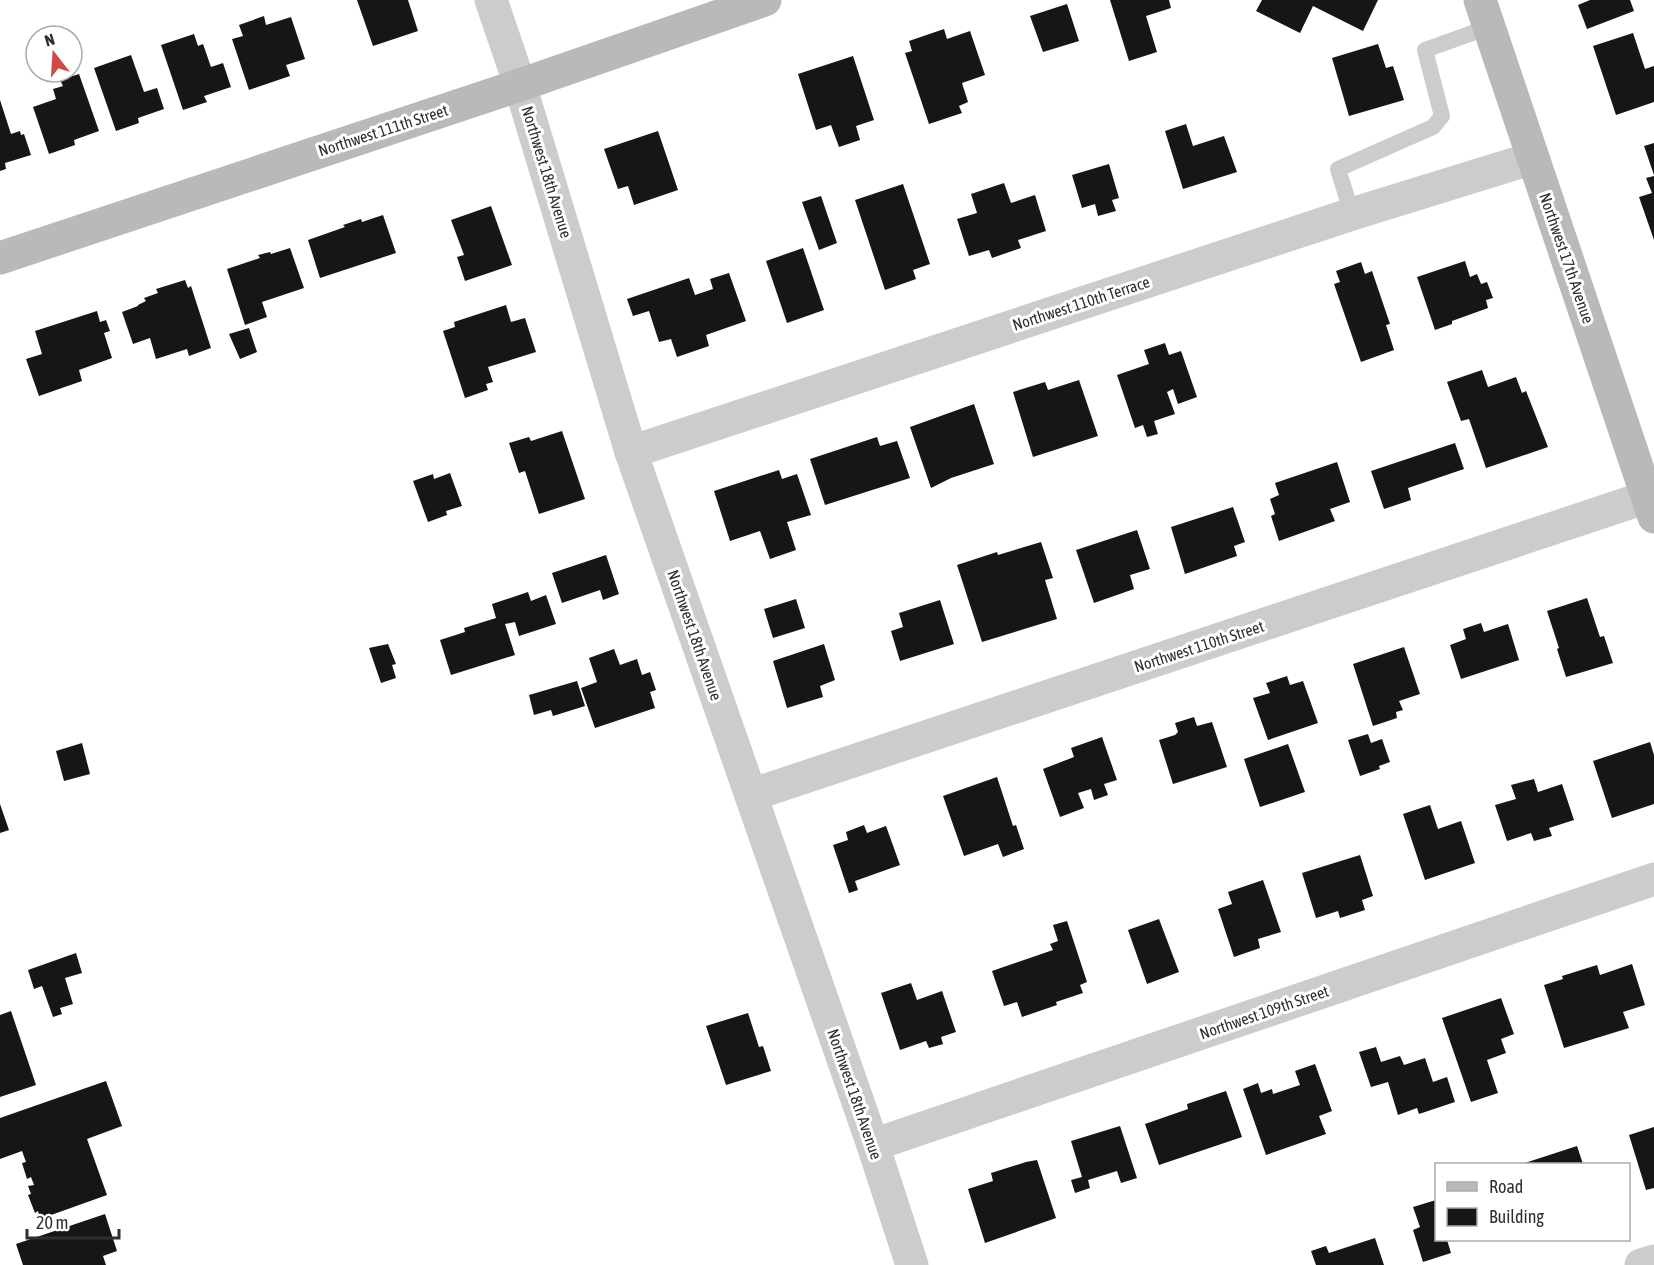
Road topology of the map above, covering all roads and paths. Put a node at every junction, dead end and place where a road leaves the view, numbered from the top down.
1 (491, 0) edge
2 (765, 0) edge
3 (1484, 14) edge
4 (520, 85) junction
5 (1533, 158) junction
6 (1352, 214) junction
7 (0, 258) edge
8 (631, 452) junction
9 (1651, 507) edge
10 (751, 795) junction
11 (1654, 879) edge
12 (873, 1145) junction
13 (1654, 1261) edge
14 (912, 1265) edge
15 (1641, 1265) edge

1 - 4 street, Northwest 18th Avenue
2 - 4 street, Northwest 111th Street
3 - 5 street, Northwest 17th Avenue
3 - 6 lane
4 - 7 street, Northwest 111th Street
4 - 8 street, Northwest 18th Avenue
5 - 6 street, Northwest 110th Terrace
5 - 9 street, Northwest 17th Avenue
6 - 8 street, Northwest 110th Terrace
8 - 10 street, Northwest 18th Avenue
9 - 10 street, Northwest 110th Street
10 - 12 street, Northwest 18th Avenue
11 - 12 street, Northwest 109th Street
12 - 14 street, Northwest 18th Avenue
13 - 15 street

